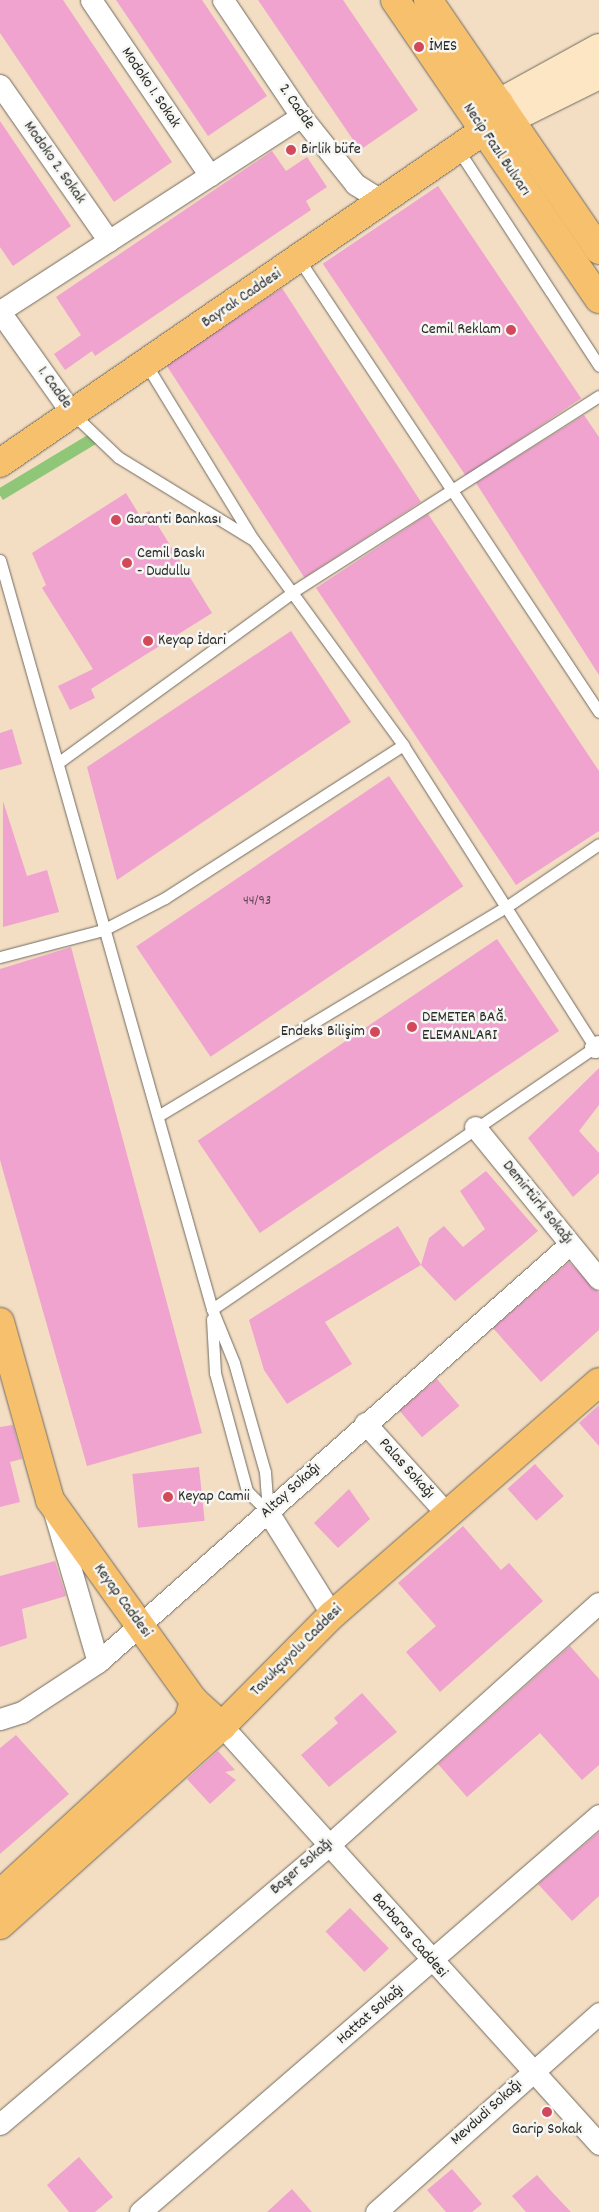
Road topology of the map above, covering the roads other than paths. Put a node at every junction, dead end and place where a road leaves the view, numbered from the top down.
1 (91, 0) edge
2 (223, 0) edge
3 (394, 0) edge
4 (428, 0) edge
5 (599, 48) edge
6 (599, 75) edge
7 (0, 85) edge
8 (504, 112) junction
9 (301, 116) junction
10 (482, 132) junction
11 (457, 148) junction
12 (210, 176) junction
13 (382, 201) junction
14 (108, 241) junction
15 (599, 250) edge
16 (300, 261) junction
17 (599, 299) edge
18 (0, 312) edge
19 (146, 364) junction
20 (599, 366) edge
21 (599, 396) edge
22 (71, 412) junction
23 (0, 463) edge
24 (452, 490) junction
25 (253, 539) junction
26 (0, 560) edge
27 (294, 591) junction
28 (599, 712) edge
29 (403, 745) junction
30 (59, 762) junction
31 (599, 844) edge
32 (506, 908) junction
33 (103, 930) junction
34 (0, 957) edge
35 (597, 1047) edge
36 (158, 1116) junction
37 (476, 1127) junction
38 (570, 1244) junction
39 (599, 1279) edge
40 (212, 1309) junction
41 (2, 1336) edge
42 (599, 1382) edge
43 (365, 1423) junction
44 (50, 1500) junction
45 (268, 1512) junction
46 (447, 1514) junction
47 (599, 1603) edge
48 (332, 1615) junction
49 (140, 1625) junction
50 (98, 1662) junction
51 (194, 1701) junction
52 (0, 1719) edge
53 (222, 1726) junction
54 (599, 1815) edge
55 (330, 1844) junction
56 (0, 1894) edge
57 (0, 1926) edge
58 (432, 1962) junction
59 (599, 2013) edge
60 (534, 2071) junction
61 (0, 2124) edge
62 (599, 2144) edge
63 (140, 2212) edge
64 (376, 2212) edge

1 - 12 street, Modoko 1. Sokak
2 - 9 street, 2. Cadde
3 - 10 main road, Necip Fazıl Bulvarı
4 - 8 main road, Necip Fazıl Bulvarı
5 - 8 street
6 - 8 street
7 - 14 street, Modoko 2. Sokak
8 - 10 main road
8 - 15 main road, Necip Fazıl Bulvarı
9 - 12 street
9 - 13 street, 2. Cadde
10 - 11 main road, Bayrak Caddesi
10 - 17 main road, Necip Fazıl Bulvarı
11 - 13 main road, Bayrak Caddesi
11 - 20 lane
12 - 14 street
13 - 16 main road, Bayrak Caddesi
14 - 18 street
16 - 19 main road, Bayrak Caddesi
16 - 24 lane
18 - 22 street, 1. Cadde
19 - 22 main road, Bayrak Caddesi
19 - 25 lane
21 - 24 lane
22 - 23 main road, Bayrak Caddesi
22 - 25 lane, 1. Cadde
24 - 27 lane
24 - 28 lane
25 - 27 lane
26 - 30 lane
27 - 29 lane
27 - 30 lane
29 - 32 lane
29 - 33 lane
30 - 33 lane
31 - 32 lane
32 - 35 lane
32 - 36 lane
33 - 34 lane
33 - 36 lane
35 - 37 lane
36 - 40 lane
37 - 38 street, Demirtürk Sokağı
37 - 40 lane
38 - 39 street, Demirtürk Sokağı
38 - 43 street, Altay Sokağı
40 - 45 lane
40 - 45 lane
41 - 44 main road, Keyap Caddesi
42 - 46 main road, Tavukçuyolu Caddesi
43 - 45 street, Altay Sokağı
43 - 46 street, Palas Sokağı
44 - 49 main road, Keyap Caddesi
44 - 50 street, Keyap Caddesi
45 - 48 street
45 - 49 street, Altay Sokağı
46 - 48 main road, Tavukçuyolu Caddesi
47 - 55 street, Başer Sokağı
48 - 53 main road, Tavukçuyolu Caddesi
49 - 50 street, Altay Sokağı
49 - 51 main road, Keyap Caddesi
50 - 52 street, Altay Sokağı
51 - 53 main road, Keyap Caddesi
51 - 56 main road
53 - 55 street, Barbaros Caddesi
53 - 57 main road, Tavukçuyolu Caddesi
54 - 58 street, Hattat Sokağı
55 - 58 street, Barbaros Caddesi
55 - 61 street, Başer Sokağı
58 - 60 street, Barbaros Caddesi
58 - 63 street, Hattat Sokağı
59 - 60 street, Mevdudi Sokağı
60 - 62 street, Barbaros Caddesi
60 - 64 street, Mevdudi Sokağı

